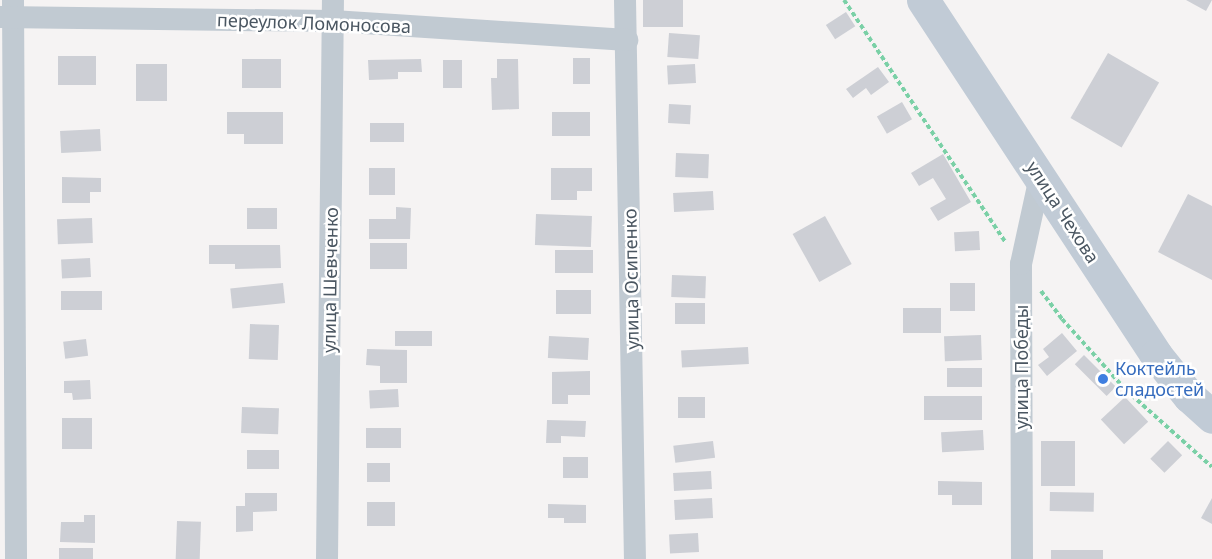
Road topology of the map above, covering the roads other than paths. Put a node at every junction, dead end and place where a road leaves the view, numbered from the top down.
1 (625, 0) edge
2 (923, 0) edge
3 (333, 10) edge
4 (9, 12) edge
5 (627, 40) junction
6 (1040, 177) junction
7 (1212, 417) edge
8 (16, 559) edge
9 (327, 559) edge
10 (635, 559) edge
11 (1022, 559) edge

1 - 5 street, улица Осипенко
2 - 6 main road, улица Чехова
3 - 4 street, переулок Ломоносова
3 - 5 street, переулок Ломоносова
3 - 9 street, улица Шевченко
4 - 8 street
5 - 10 street, улица Осипенко
6 - 7 main road, улица Чехова
6 - 11 street, улица Победы

